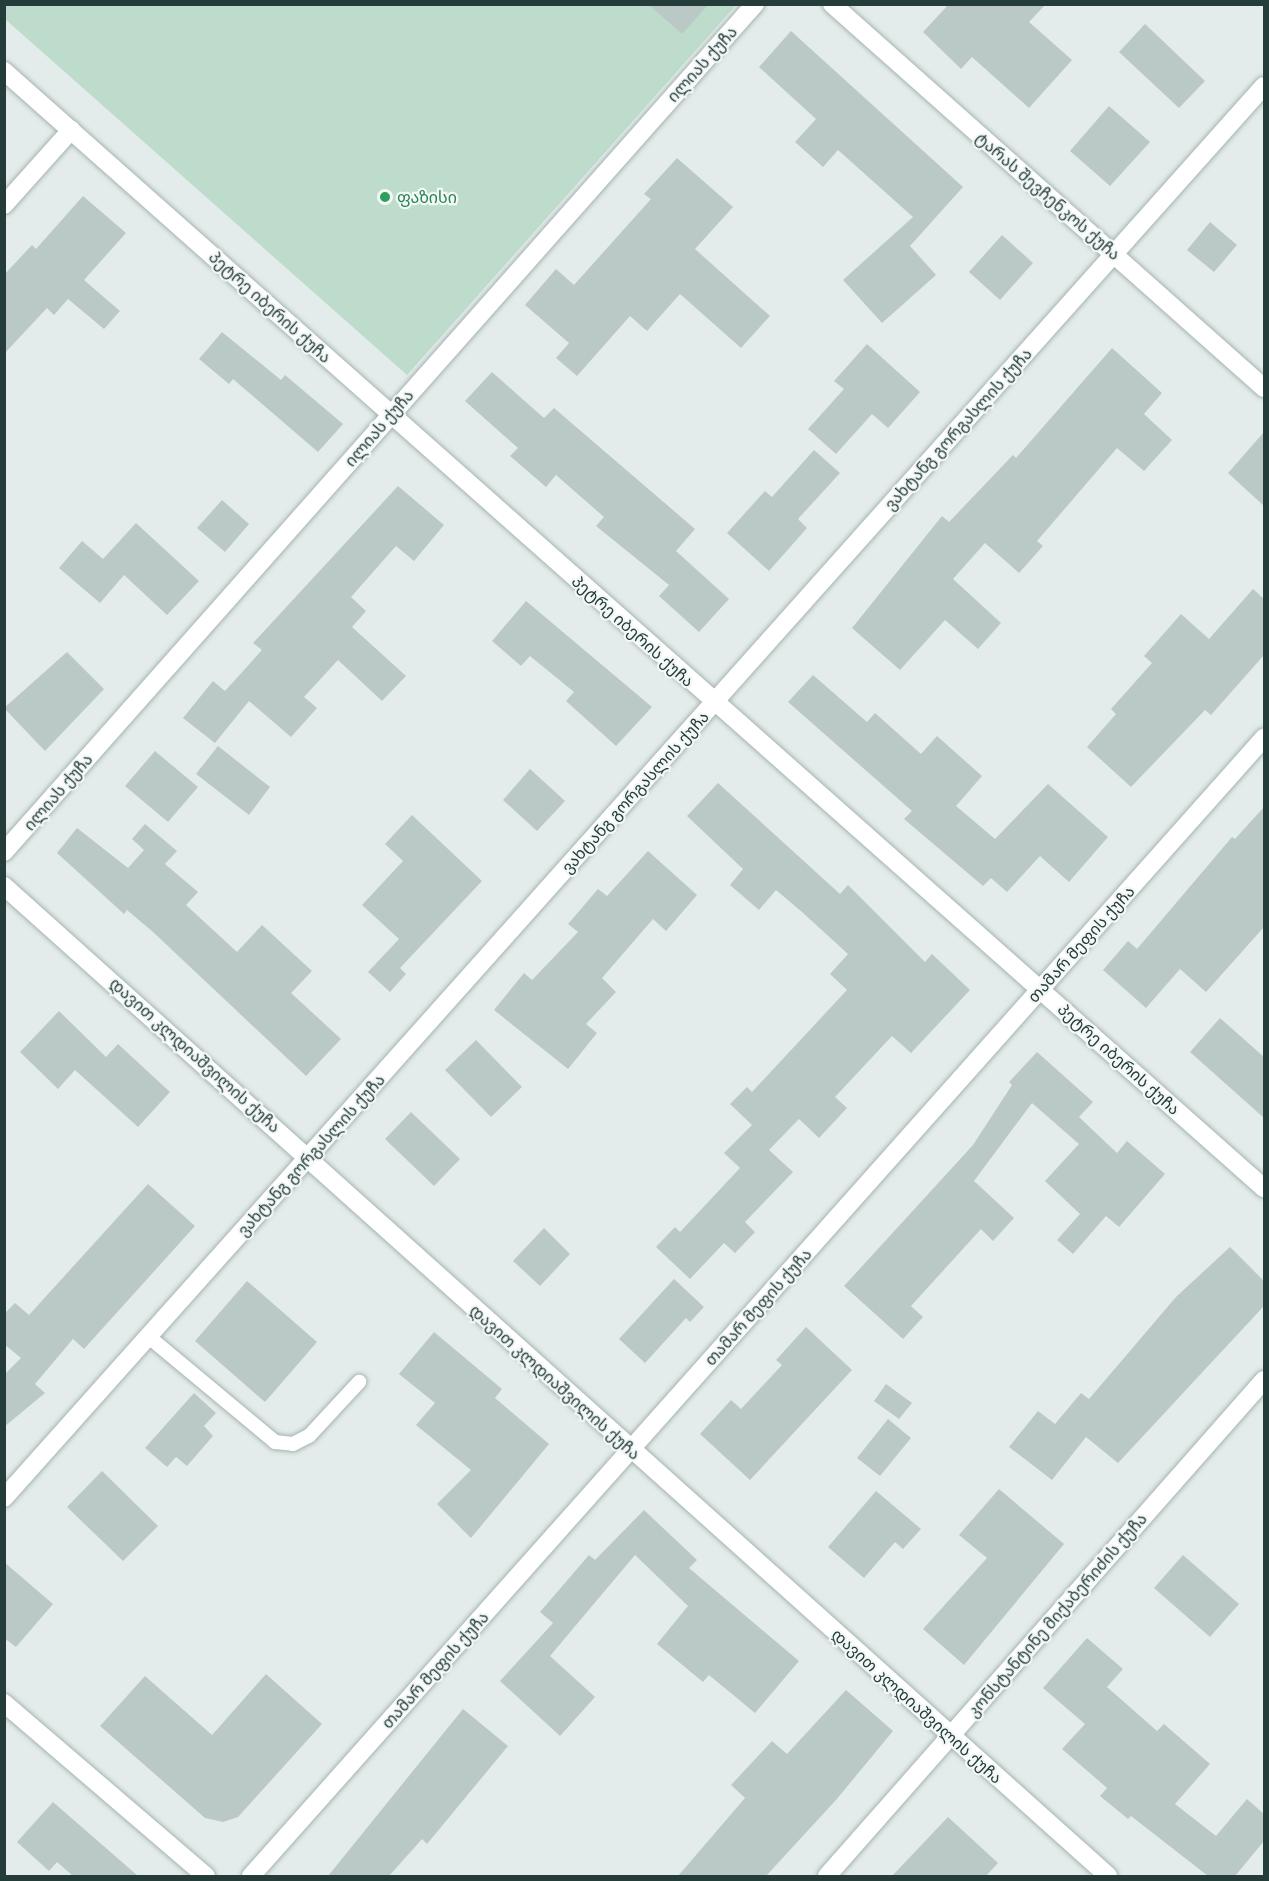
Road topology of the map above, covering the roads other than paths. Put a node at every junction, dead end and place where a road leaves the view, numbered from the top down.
1 (755, 4) edge
2 (832, 4) edge
3 (4, 71) edge
4 (1264, 86) edge
5 (71, 130) junction
6 (4, 205) edge
7 (1114, 254) junction
8 (1264, 388) edge
9 (391, 415) junction
10 (714, 704) junction
11 (1264, 738) edge
12 (4, 852) edge
13 (4, 886) edge
14 (1041, 990) junction
15 (309, 1157) junction
16 (1264, 1188) edge
17 (148, 1337) junction
18 (1264, 1380) edge
19 (359, 1382) dead end
20 (630, 1450) junction
21 (4, 1498) edge
22 (4, 1703) edge
23 (950, 1736) junction
24 (206, 1876) edge
25 (251, 1876) edge
26 (827, 1876) edge
27 (1107, 1876) edge

1 - 9 street, ილიას ქუჩა
2 - 7 street, ტარას შევჩენკოს ქუჩა
3 - 5 street, პეტრე იბერის ქუჩა
4 - 7 street, ვახტანგ გორგასლის ქუჩა
5 - 6 street
5 - 9 street, პეტრე იბერის ქუჩა
7 - 8 street, ტარას შევჩენკოს ქუჩა
7 - 10 street, ვახტანგ გორგასლის ქუჩა
9 - 10 street, პეტრე იბერის ქუჩა
9 - 12 street, ილიას ქუჩა
10 - 14 street, პეტრე იბერის ქუჩა
10 - 15 street, ვახტანგ გორგასლის ქუჩა
11 - 14 street, თამარ მეფის ქუჩა
13 - 15 street, დავით კლდიაშვილის ქუჩა
14 - 16 street, პეტრე იბერის ქუჩა
14 - 20 street, თამარ მეფის ქუჩა
15 - 17 street, ვახტანგ გორგასლის ქუჩა
15 - 20 street, დავით კლდიაშვილის ქუჩა
17 - 19 lane
17 - 21 street, ვახტანგ გორგასლის ქუჩა
18 - 23 street, კონსტანტინე მიქაბერიძის ქუჩა
20 - 23 street, დავით კლდიაშვილის ქუჩა
20 - 25 street, თამარ მეფის ქუჩა
22 - 24 street
23 - 26 street, კონსტანტინე მიქაბერიძის ქუჩა
23 - 27 street, დავით კლდიაშვილის ქუჩა

